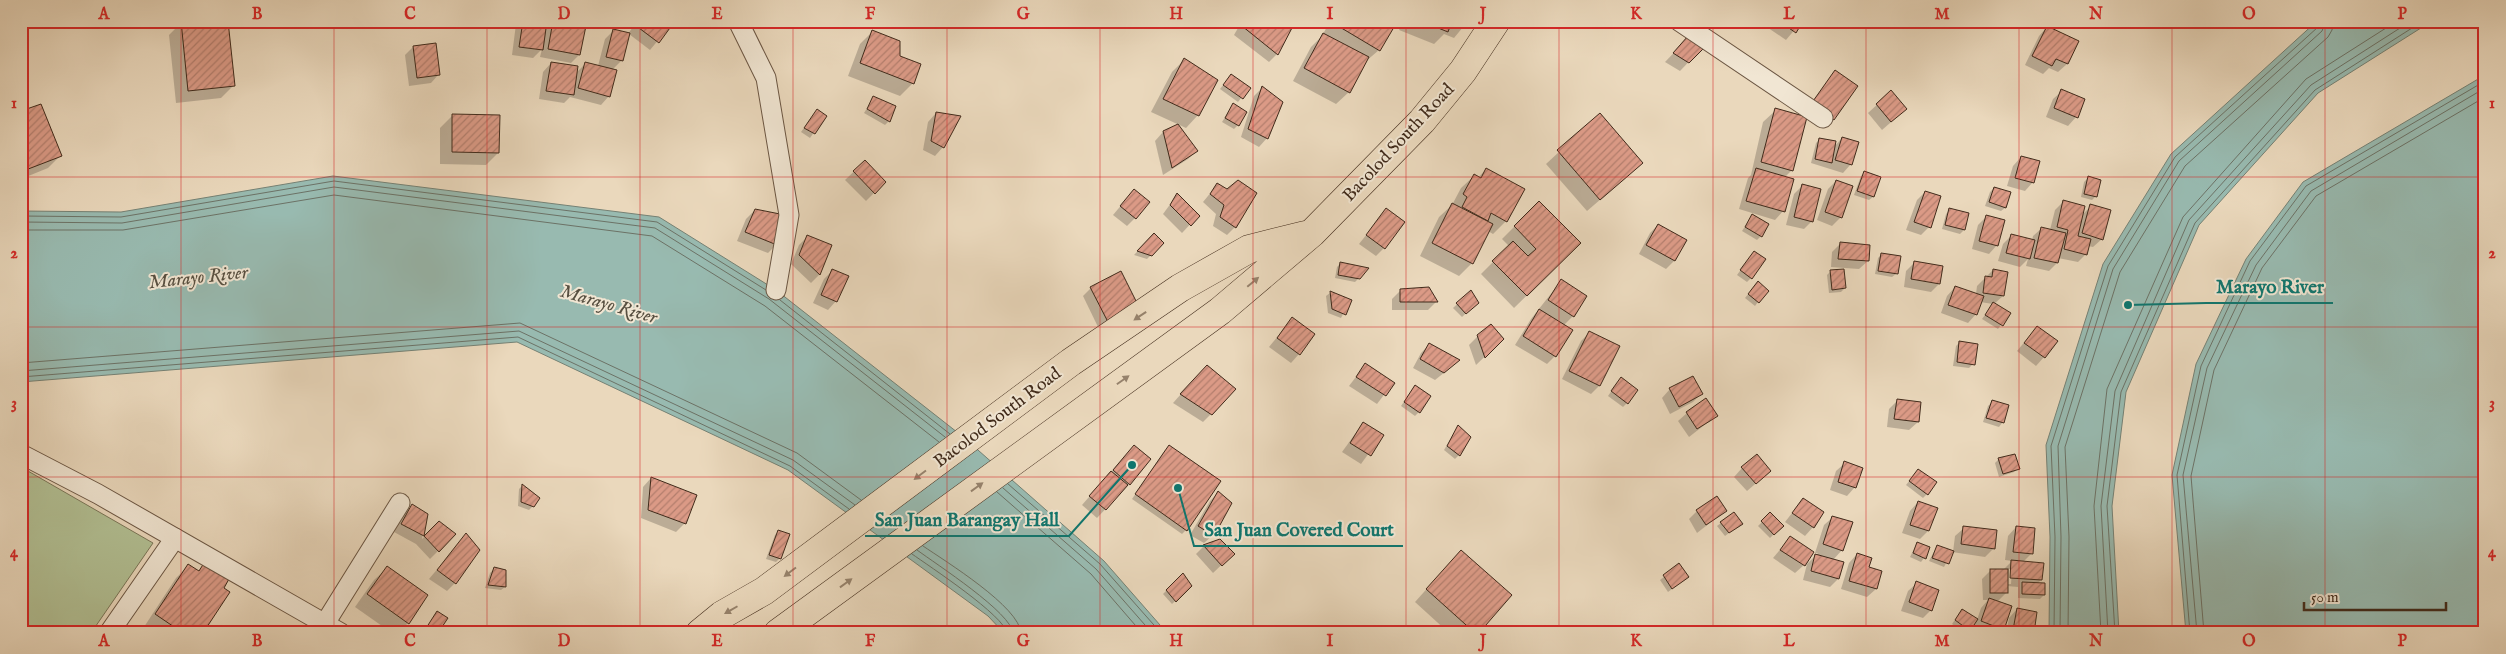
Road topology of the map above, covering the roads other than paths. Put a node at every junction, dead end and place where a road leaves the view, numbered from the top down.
1 (738, 21) edge
2 (1496, 21) edge
3 (1679, 21) edge
4 (1822, 118) dead end
5 (1312, 233) junction
6 (776, 290) dead end
7 (21, 454) edge
8 (400, 503) dead end
9 (175, 538) junction
10 (328, 630) edge
11 (108, 633) edge
12 (700, 633) edge
13 (778, 633) edge

1 - 6 street
2 - 5 highway, Bacolod South Road
3 - 4 street
5 -> 12 highway, Bacolod South Road
13 -> 5 highway, Bacolod South Road
7 - 9 street
8 - 10 street
9 - 10 street
9 - 11 street

